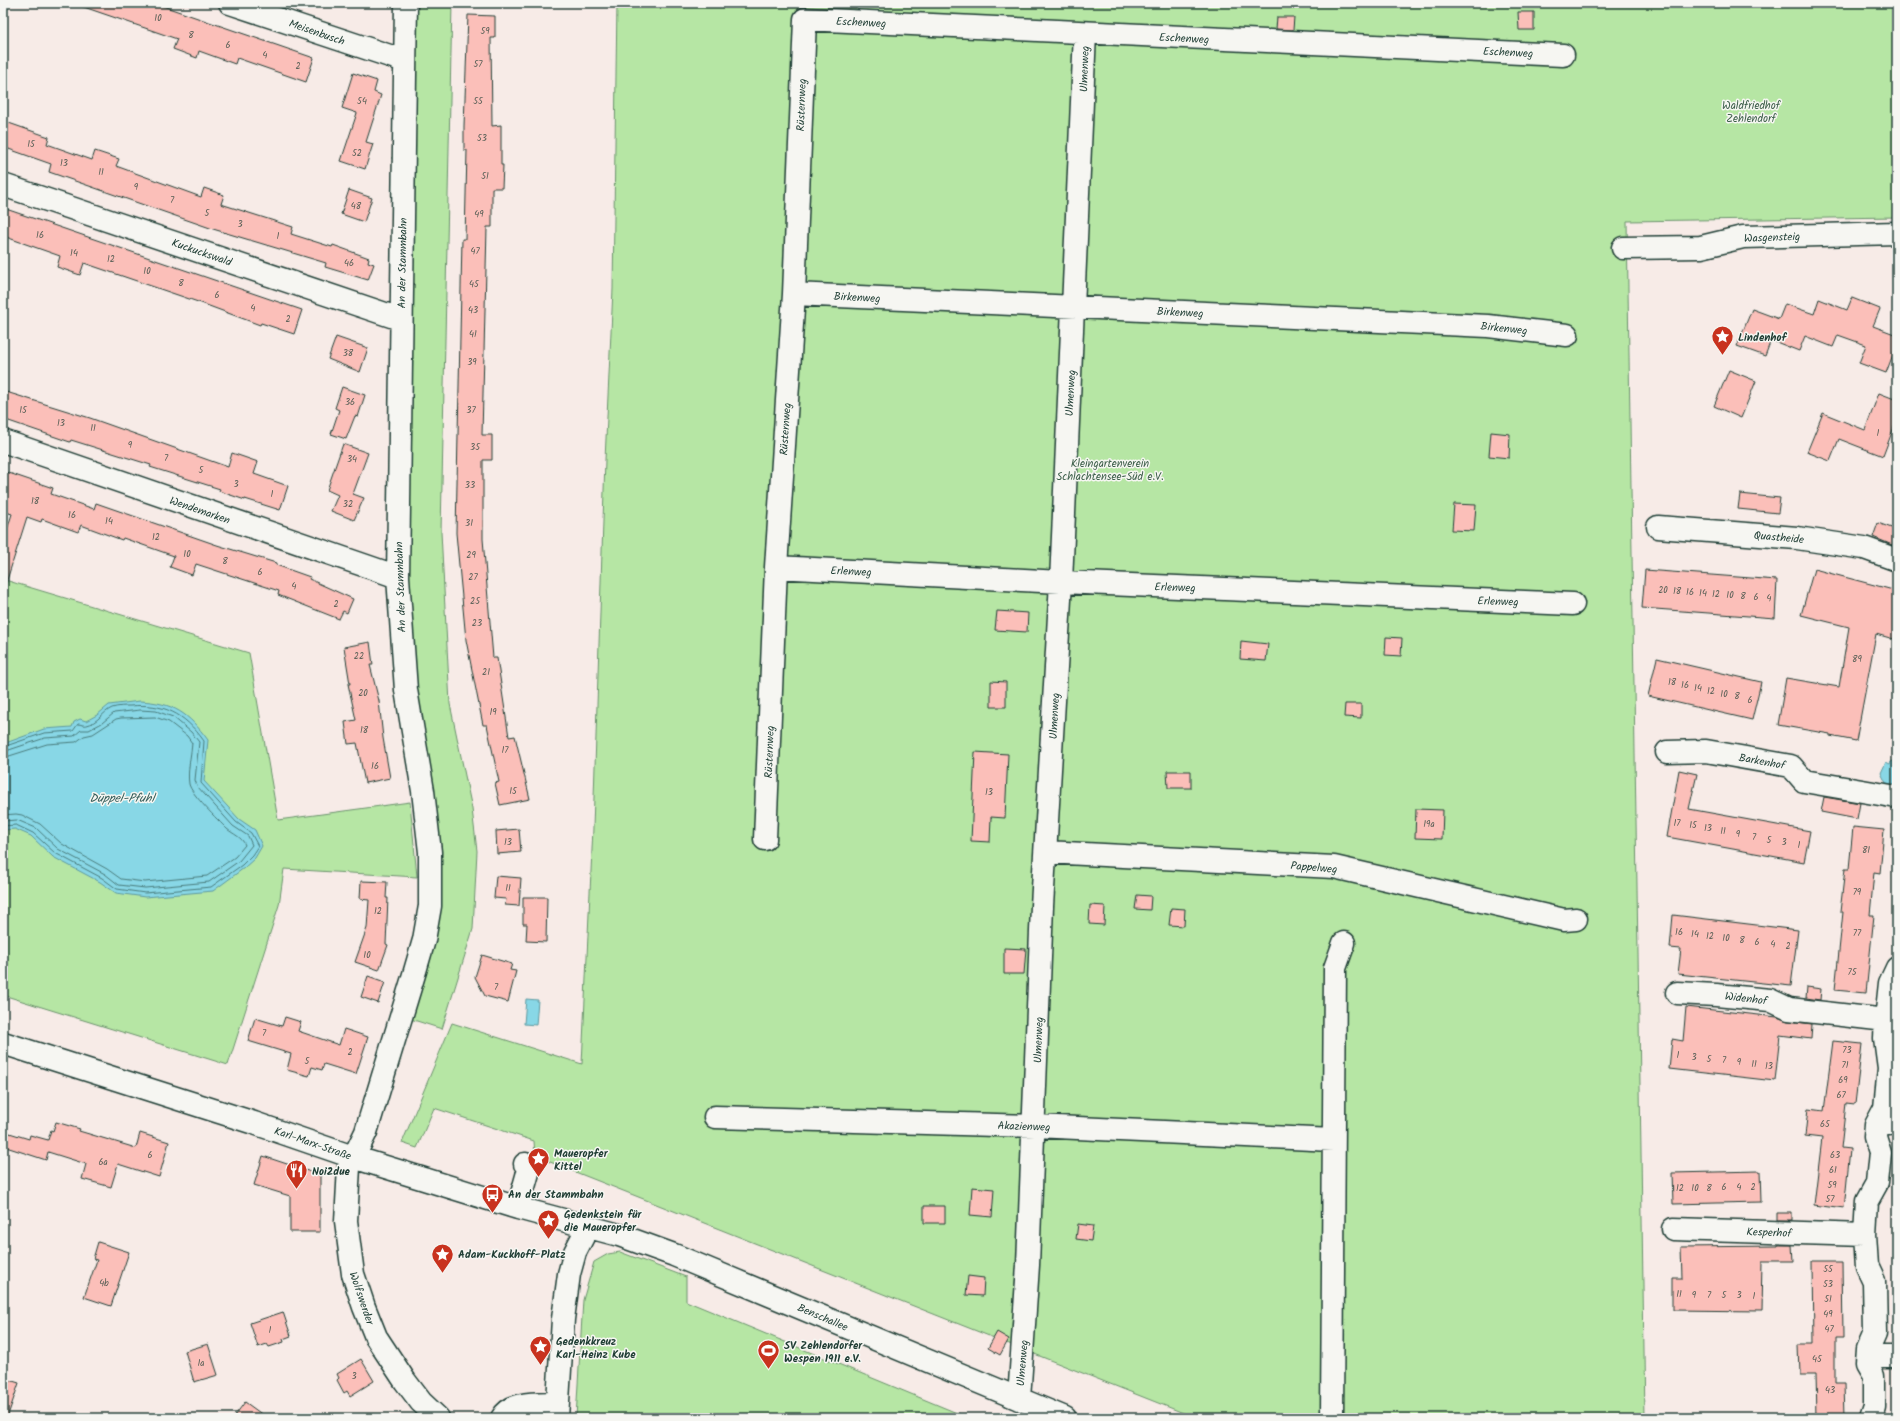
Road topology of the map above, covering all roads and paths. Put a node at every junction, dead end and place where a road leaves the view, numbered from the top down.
1 (230, 3) edge
2 (406, 3) edge
3 (805, 19) joint
4 (1085, 33) junction
5 (1563, 55) dead end
6 (405, 61) junction
7 (3, 185) edge
8 (1897, 233) edge
9 (1623, 248) dead end
10 (794, 294) junction
11 (1074, 307) junction
12 (400, 319) junction
13 (1567, 335) dead end
14 (3, 442) edge
15 (1658, 527) dead end
16 (1897, 560) edge
17 (776, 567) junction
18 (398, 577) junction
19 (1061, 582) junction
20 (1573, 604) dead end
21 (1667, 752) dead end
22 (1897, 797) edge
23 (765, 838) dead end
24 (1046, 852) junction
25 (1576, 920) dead end
26 (1344, 943) dead end
27 (1897, 968) edge
28 (1676, 993) dead end
29 (1886, 1020) junction
30 (3, 1043) edge
31 (714, 1117) dead end
32 (1035, 1126) junction
33 (1333, 1140) junction
34 (352, 1157) junction
35 (525, 1164) dead end
36 (518, 1208) junction
37 (588, 1227) junction
38 (1673, 1229) dead end
39 (1865, 1235) junction
40 (624, 1237) joint
41 (1885, 1362) edge
42 (1019, 1399) junction
43 (557, 1410) edge
44 (438, 1418) edge
45 (502, 1418) edge
46 (1065, 1418) edge
47 (1332, 1418) edge
48 (1870, 1418) edge

1 - 6 street, Meisenbusch
2 - 6 street, An der Stammbahn
3 - 4 street, Eschenweg
3 - 10 street, Rüsternweg
4 - 5 street, Eschenweg
4 - 11 street, Ulmenweg
6 - 12 street, An der Stammbahn
7 - 12 street, Kuckuckswald
8 - 9 street, Wasgensteig
10 - 11 street, Birkenweg
10 - 17 street, Rüsternweg
11 - 13 street, Birkenweg
11 - 19 street, Ulmenweg
12 - 18 street, An der Stammbahn
14 - 18 street, Wendemarken
15 - 16 street, Quastheide
17 - 19 street, Erlenweg
17 - 23 street, Rüsternweg
18 - 34 street, An der Stammbahn
19 - 20 street, Erlenweg
19 - 24 street, Ulmenweg
21 - 22 street, Barkenhof
24 - 25 street, Pappelweg
24 - 32 street, Ulmenweg
26 - 33 street
27 - 29 street
28 - 29 street, Widenhof
29 - 39 street
30 - 34 street, Karl-Marx-Straße
31 - 32 street, Akazienweg
32 - 33 street, Akazienweg
32 - 42 street, Ulmenweg
33 - 47 street
34 - 36 street, Karl-Marx-Straße
34 - 44 street, Wolfswerder
35 - 36 street
36 - 37 street, Karl-Marx-Straße
37 - 40 street, Karl-Marx-Straße
37 - 43 street
38 - 39 street, Kesperhof
39 - 41 street
40 - 42 street, Benschallee
41 - 48 street
42 - 46 street, Benschallee
43 - 45 street

